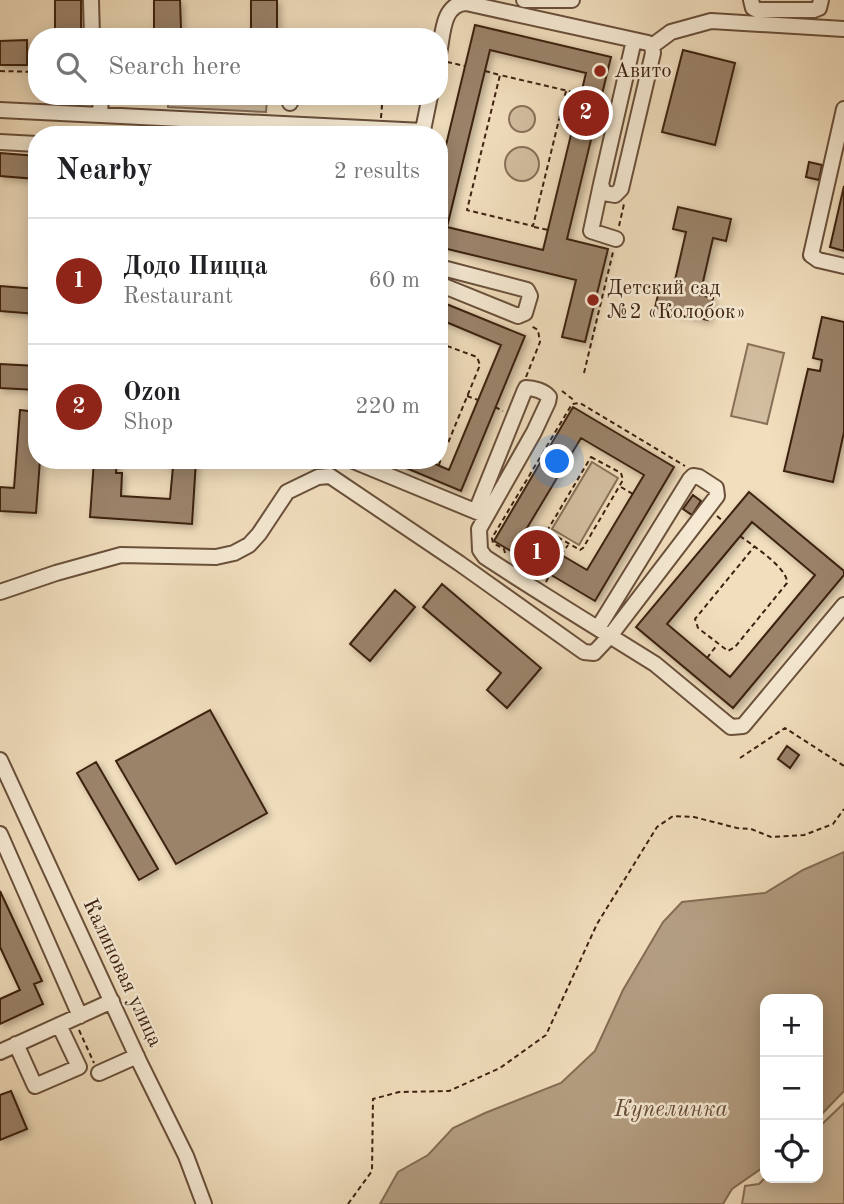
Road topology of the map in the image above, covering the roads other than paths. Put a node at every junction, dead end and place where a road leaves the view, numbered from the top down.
1 (91, 0) edge
2 (524, 0) edge
3 (572, 0) edge
4 (751, 0) edge
5 (821, 0) edge
6 (452, 3) edge
7 (92, 28) edge
8 (445, 28) edge
9 (844, 29) edge
10 (634, 40) junction
11 (652, 46) junction
12 (101, 105) edge
13 (428, 105) edge
14 (844, 109) edge
15 (0, 110) edge
16 (100, 115) junction
17 (297, 126) edge
18 (424, 126) edge
19 (0, 142) edge
20 (28, 144) edge
21 (601, 184) junction
22 (616, 239) road end
23 (844, 266) edge
24 (448, 269) edge
25 (448, 288) edge
26 (373, 469) edge
27 (481, 513) junction
28 (480, 550) junction
29 (459, 563) junction
30 (0, 592) edge
31 (844, 605) edge
32 (604, 632) junction
33 (0, 760) edge
34 (0, 834) edge
35 (112, 1001) junction
36 (80, 1016) junction
37 (60, 1025) junction
38 (16, 1044) junction
39 (0, 1052) edge
40 (138, 1056) junction
41 (99, 1073) road end
42 (204, 1204) edge

1 - 7 street
2 - 3 street
4 - 5 street
6 - 8 street
6 - 10 street
9 - 11 street
10 - 11 street
10 - 21 street
11 - 21 street
12 - 16 street
13 - 18 street
14 - 23 street
15 - 16 street
16 - 17 street
19 - 20 street
21 - 22 street
24 - 25 street
26 - 27 street
27 - 27 street
27 - 28 street
28 - 29 street
28 - 32 street
29 - 30 street
29 - 32 street
31 - 32 street
32 - 32 street
33 - 35 street, Калиновая улица
34 - 36 street
35 - 36 street
35 - 40 street, Калиновая улица
36 - 37 street
37 - 38 street
37 - 38 street
38 - 39 street
40 - 41 street
40 - 42 street, Калиновая улица

